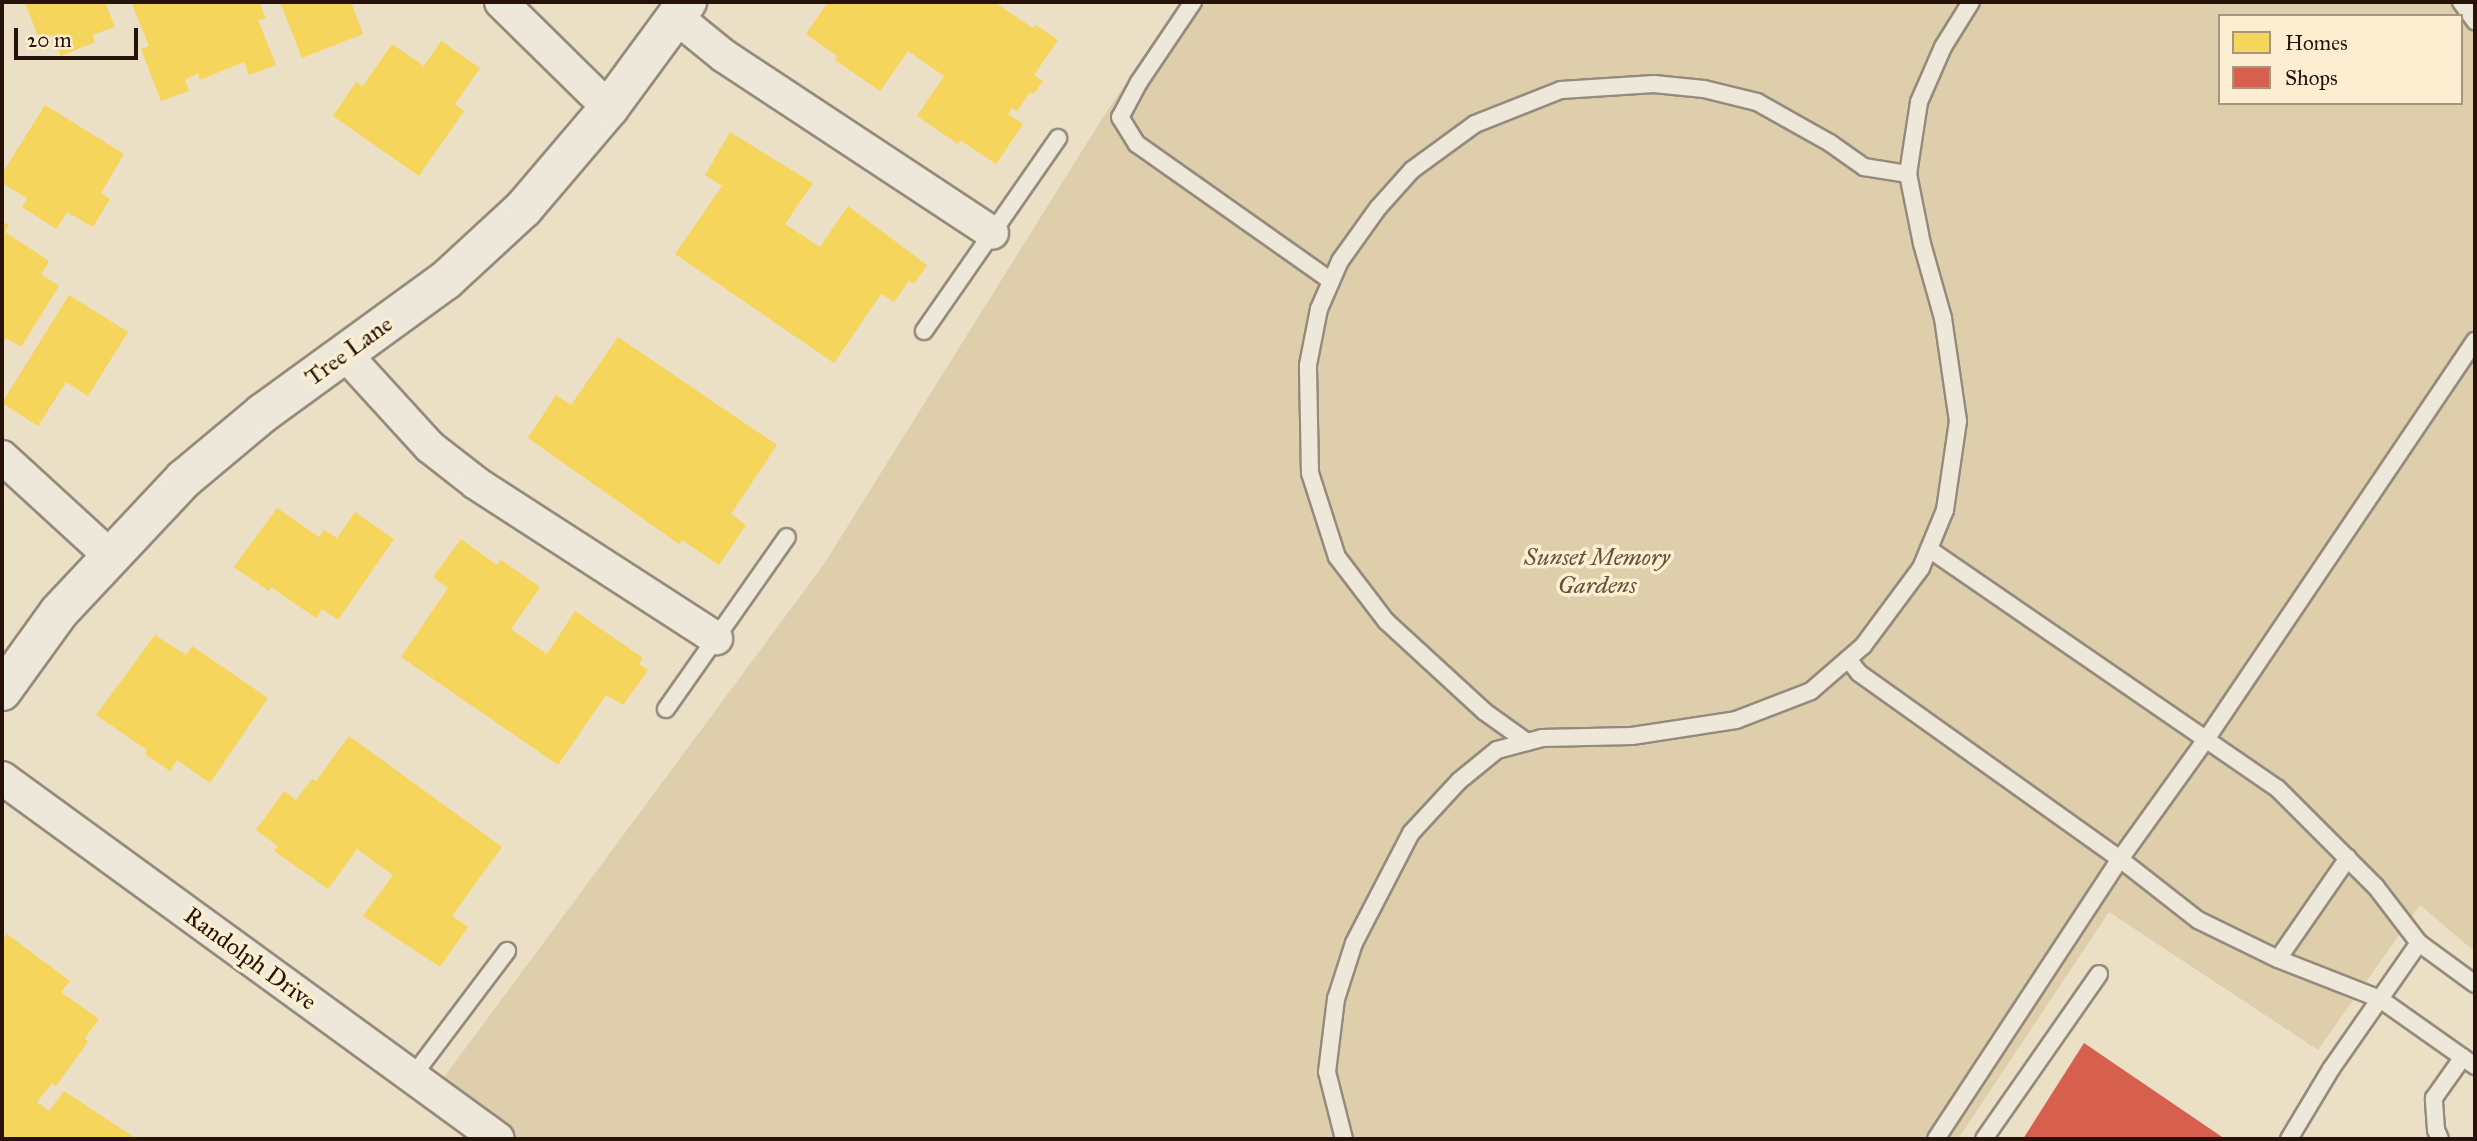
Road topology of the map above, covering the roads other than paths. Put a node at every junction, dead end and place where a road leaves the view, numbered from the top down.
1 (501, 2) edge
2 (1194, 2) edge
3 (1971, 2) edge
4 (2461, 2) edge
5 (682, 9) edge
6 (2475, 21) edge
7 (609, 108) junction
8 (1058, 138) dead end
9 (1908, 174) junction
10 (992, 233) junction
11 (1331, 281) junction
12 (924, 331) dead end
13 (2475, 341) edge
14 (345, 354) junction
15 (2, 457) edge
16 (787, 537) dead end
17 (1929, 549) junction
18 (109, 555) junction
19 (716, 638) junction
20 (1848, 659) junction
21 (2, 691) edge
22 (666, 709) dead end
23 (2207, 738) junction
24 (1527, 742) junction
25 (2, 778) edge
26 (2348, 858) junction
27 (2120, 859) junction
28 (2419, 943) junction
29 (508, 951) dead end
30 (2278, 959) junction
31 (2099, 974) dead end
32 (2475, 984) edge
33 (2380, 999) junction
34 (2469, 1061) edge
35 (412, 1077) junction
36 (2435, 1136) edge
37 (498, 1139) edge
38 (1344, 1139) edge
39 (1936, 1139) edge
40 (1984, 1139) edge
41 (2289, 1139) edge

1 - 7 street
2 - 11 lane
3 - 9 lane
4 - 6 lane
5 - 7 street, Tree Lane
5 - 10 street
7 - 14 street, Tree Lane
8 - 10 lane
9 - 11 lane
9 - 17 lane
10 - 12 lane
11 - 24 lane
13 - 23 lane
14 - 18 street, Tree Lane
14 - 19 street
15 - 18 street
16 - 19 lane
17 - 20 lane
17 - 23 lane
18 - 21 street, Tree Lane
19 - 22 lane
20 - 24 lane
20 - 27 lane
23 - 26 lane
23 - 27 lane
24 - 38 lane
25 - 35 street, Randolph Drive
26 - 28 lane
26 - 30 lane
27 - 30 lane
27 - 39 lane
28 - 32 lane
28 - 33 lane
29 - 35 lane
30 - 33 lane
31 - 40 lane
33 - 34 lane
33 - 41 lane
34 - 36 lane
35 - 37 street, Randolph Drive

